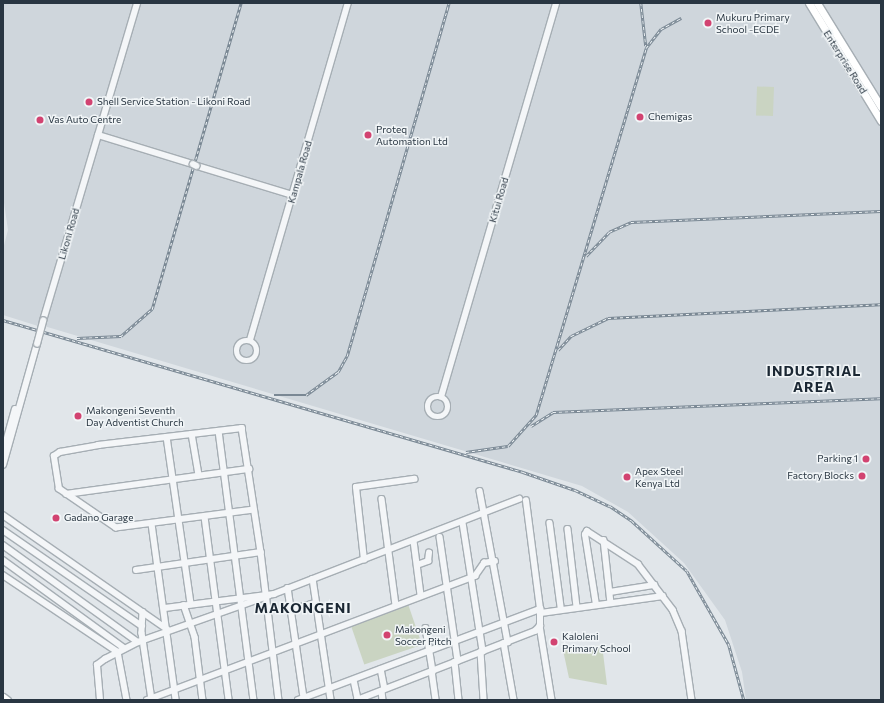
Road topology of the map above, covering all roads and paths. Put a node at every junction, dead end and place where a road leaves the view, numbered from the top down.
1 (136, 3) edge
2 (348, 3) edge
3 (556, 3) edge
4 (809, 3) edge
5 (816, 3) edge
6 (129, 24) junction
7 (881, 107) edge
8 (881, 121) edge
9 (98, 135) junction
10 (293, 195) junction
11 (43, 321) junction
12 (250, 340) dead end
13 (36, 343) junction
14 (441, 397) dead end
15 (3, 426) edge
16 (9, 430) junction
17 (219, 430) junction
18 (192, 434) junction
19 (167, 437) junction
20 (3, 451) edge
21 (3, 465) edge
22 (248, 469) junction
23 (225, 472) junction
24 (199, 475) junction
25 (174, 479) junction
26 (414, 480) dead end
27 (480, 492) dead end
28 (66, 494) junction
29 (382, 499) dead end
30 (519, 499) dead end
31 (526, 501) dead end
32 (254, 510) junction
33 (485, 512) junction
34 (230, 514) junction
35 (3, 515) edge
36 (205, 517) junction
37 (179, 521) junction
38 (463, 522) junction
39 (550, 523) dead end
40 (152, 524) junction
41 (568, 529) dead end
42 (3, 530) edge
43 (440, 537) dead end
44 (604, 540) junction
45 (414, 541) junction
46 (3, 545) edge
47 (388, 551) junction
48 (261, 552) junction
49 (429, 553) dead end
50 (236, 556) junction
51 (210, 559) junction
52 (3, 560) edge
53 (364, 560) junction
54 (495, 561) junction
55 (184, 562) junction
56 (159, 565) junction
57 (417, 565) junction
58 (136, 570) dead end
59 (3, 575) edge
60 (470, 576) junction
61 (313, 579) junction
62 (654, 585) junction
63 (446, 586) junction
64 (288, 588) junction
65 (610, 592) junction
66 (266, 595) junction
67 (421, 595) junction
68 (663, 596) junction
69 (239, 597) junction
70 (216, 601) junction
71 (611, 602) junction
72 (316, 603) junction
73 (190, 604) junction
74 (184, 605) junction
75 (396, 605) junction
76 (596, 605) junction
77 (577, 606) junction
78 (240, 607) junction
79 (561, 607) junction
80 (165, 608) junction
81 (292, 610) junction
82 (540, 611) junction
83 (143, 612) junction
84 (217, 615) junction
85 (504, 623) junction
86 (192, 625) junction
87 (142, 626) junction
88 (540, 626) junction
89 (426, 628) dead end
90 (167, 630) junction
91 (320, 632) junction
92 (479, 632) junction
93 (141, 641) junction
94 (453, 641) junction
95 (506, 642) junction
96 (297, 643) junction
97 (124, 648) junction
98 (429, 650) junction
99 (118, 652) junction
100 (273, 652) junction
101 (482, 652) junction
102 (248, 662) junction
103 (457, 662) junction
104 (381, 669) junction
105 (225, 670) junction
106 (433, 671) junction
107 (201, 680) junction
108 (354, 680) junction
109 (175, 689) junction
110 (329, 689) junction
111 (384, 690) junction
112 (3, 697) edge
113 (150, 699) edge
114 (301, 699) edge
115 (7, 700) edge
116 (100, 700) edge
117 (127, 700) edge
118 (176, 700) edge
119 (203, 700) edge
120 (229, 700) edge
121 (254, 700) edge
122 (279, 700) edge
123 (331, 700) edge
124 (358, 700) edge
125 (383, 700) edge
126 (436, 700) edge
127 (459, 700) edge
128 (484, 700) edge
129 (514, 700) edge
130 (552, 700) edge
131 (692, 700) edge

1 - 6 street, Likoni Road
2 - 10 street, Kampala Road
3 - 14 street, Kitui Road
4 - 8 main road, Enterprise Road
5 - 7 main road, Enterprise Road
6 - 9 street, Likoni Road
6 - 11 street, Likoni Road
9 - 10 street
9 - 11 street, Likoni Road
10 - 12 street, Kampala Road
11 - 13 street, Likoni Road, bridge
13 - 16 street, Likoni Road
13 - 21 street, Likoni Road
15 - 16 street
16 - 20 street, Likoni Road
17 - 18 street
17 - 22 street
17 - 23 street
18 - 19 street
18 - 24 street
19 - 25 street
19 - 28 street
22 - 23 street
22 - 32 street
23 - 24 street
23 - 34 street
24 - 25 street
25 - 28 street
25 - 37 street
26 - 53 street
27 - 33 street
28 - 40 street
29 - 47 street
30 - 33 street
31 - 82 street
32 - 34 street
32 - 48 street
33 - 38 street
33 - 54 street
34 - 36 street
34 - 50 street
35 - 83 street
36 - 37 street
36 - 51 street
37 - 40 street
37 - 55 street
38 - 45 street
38 - 60 street
39 - 79 street
40 - 56 street
41 - 77 street
42 - 87 street
43 - 63 street
44 - 62 street
44 - 65 street
44 - 76 street
45 - 47 street
45 - 57 street
46 - 93 street
47 - 53 street
47 - 75 street
48 - 50 street
48 - 66 street
49 - 57 street
50 - 51 street
50 - 69 street
51 - 55 street
51 - 70 street
52 - 97 street
53 - 61 street
54 - 60 street
54 - 85 street
55 - 56 street
55 - 73 street
56 - 58 street
56 - 80 street
57 - 67 street
59 - 99 street
60 - 63 street
60 - 92 street
61 - 64 street
61 - 72 street
62 - 65 street
62 - 68 street
63 - 67 street
63 - 94 street
64 - 66 street
64 - 81 street
65 - 71 street
66 - 69 street
66 - 78 street
66 - 100 street
67 - 75 street
68 - 71 street
68 - 131 street
69 - 70 street
69 - 78 street
70 - 73 street
70 - 84 street
71 - 76 street
72 - 81 street
72 - 91 street
73 - 74 street
74 - 80 street
74 - 86 street
75 - 91 street
76 - 77 street
77 - 79 street
78 - 84 street
78 - 102 street
79 - 82 street
80 - 90 street
81 - 96 street
82 - 85 street
82 - 88 street
83 - 87 street
83 - 90 street
84 - 86 street
84 - 105 street
85 - 92 street
85 - 95 street
86 - 90 street
86 - 107 street
87 - 93 street
88 - 95 street
88 - 130 street
89 - 98 street
90 - 93 street
90 - 109 street
91 - 96 street
91 - 110 street
92 - 94 street
92 - 101 street
93 - 97 street
93 - 113 street
94 - 98 street
94 - 103 street
95 - 101 street
95 - 129 street
96 - 100 street
96 - 114 street
97 - 99 street
98 - 104 street
98 - 106 street
99 - 116 street
99 - 117 street
100 - 102 street
100 - 122 street
101 - 103 street
101 - 128 street
102 - 105 street
102 - 121 street
103 - 106 street
103 - 127 street
104 - 108 street
104 - 111 street
105 - 107 street
105 - 120 street
106 - 111 street
106 - 126 street
107 - 109 street
107 - 119 street
108 - 110 street
108 - 124 street
109 - 113 street
109 - 118 street
110 - 114 street
110 - 123 street
111 - 124 street
111 - 125 street
112 - 115 main road

